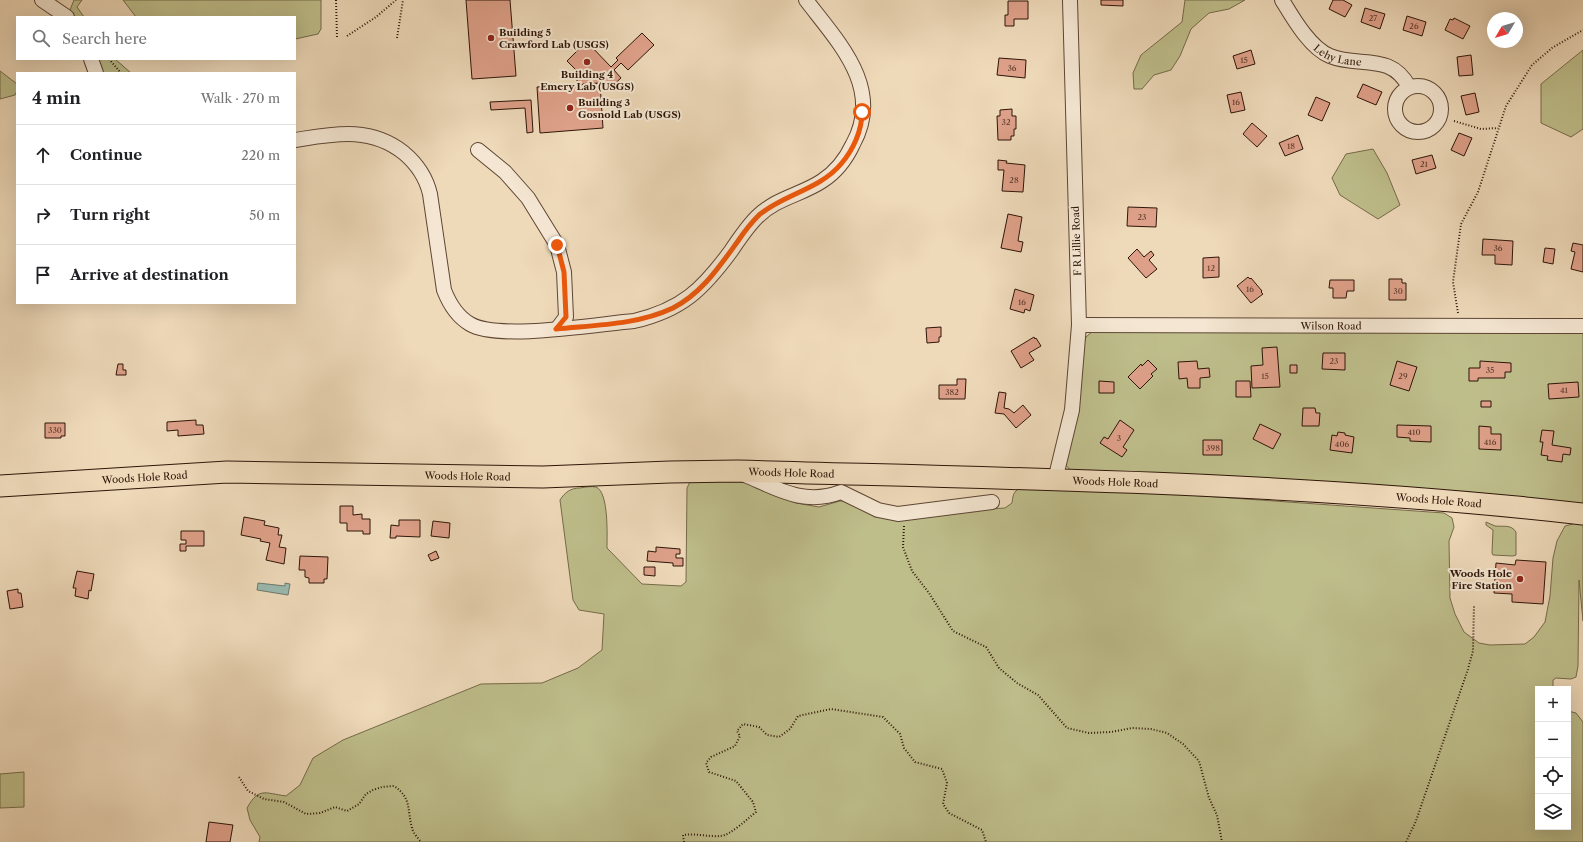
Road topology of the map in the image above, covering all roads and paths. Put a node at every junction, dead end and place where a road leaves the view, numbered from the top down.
1 (336, 0) edge
2 (396, 0) edge
3 (403, 0) edge
4 (806, 0) edge
5 (1070, 0) edge
6 (1282, 0) edge
7 (52, 2) edge
8 (66, 16) edge
9 (1583, 30) edge
10 (347, 36) dead end
11 (337, 37) dead end
12 (397, 38) dead end
13 (91, 60) edge
14 (110, 60) edge
15 (96, 72) edge
16 (120, 72) edge
17 (1408, 87) dead end
18 (1454, 121) dead end
19 (1498, 128) junction
20 (296, 140) edge
21 (478, 150) dead end
22 (1079, 325) junction
23 (1460, 325) junction
24 (1583, 326) edge
25 (556, 329) junction
26 (737, 471) junction
27 (866, 475) junction
28 (1055, 480) junction
29 (0, 486) edge
30 (841, 492) junction
31 (992, 502) dead end
32 (898, 514) junction
33 (1583, 514) edge
34 (1474, 605) dead end
35 (239, 777) dead end
36 (421, 842) edge
37 (684, 842) edge
38 (986, 842) edge
39 (1222, 842) edge
40 (1406, 842) edge

1 - 11 path
2 - 10 path
3 - 12 path
4 - 25 street
5 - 22 street, F R Lillie Road
6 - 17 street, Lehy Lane
7 - 8 street
9 - 19 path
13 - 15 street
14 - 16 path
18 - 19 path
19 - 23 path
20 - 25 street
21 - 25 street
22 - 23 street, Wilson Road
22 - 28 street, F R Lillie Road
23 - 24 street, Wilson Road
26 - 27 highway, Woods Hole Road
26 - 29 highway, Woods Hole Road
26 - 30 street
27 - 28 highway, Woods Hole Road
27 - 30 street
28 - 33 highway, Woods Hole Road
30 - 32 street
31 - 32 street
32 - 39 path
34 - 40 path
35 - 36 path
37 - 38 path

